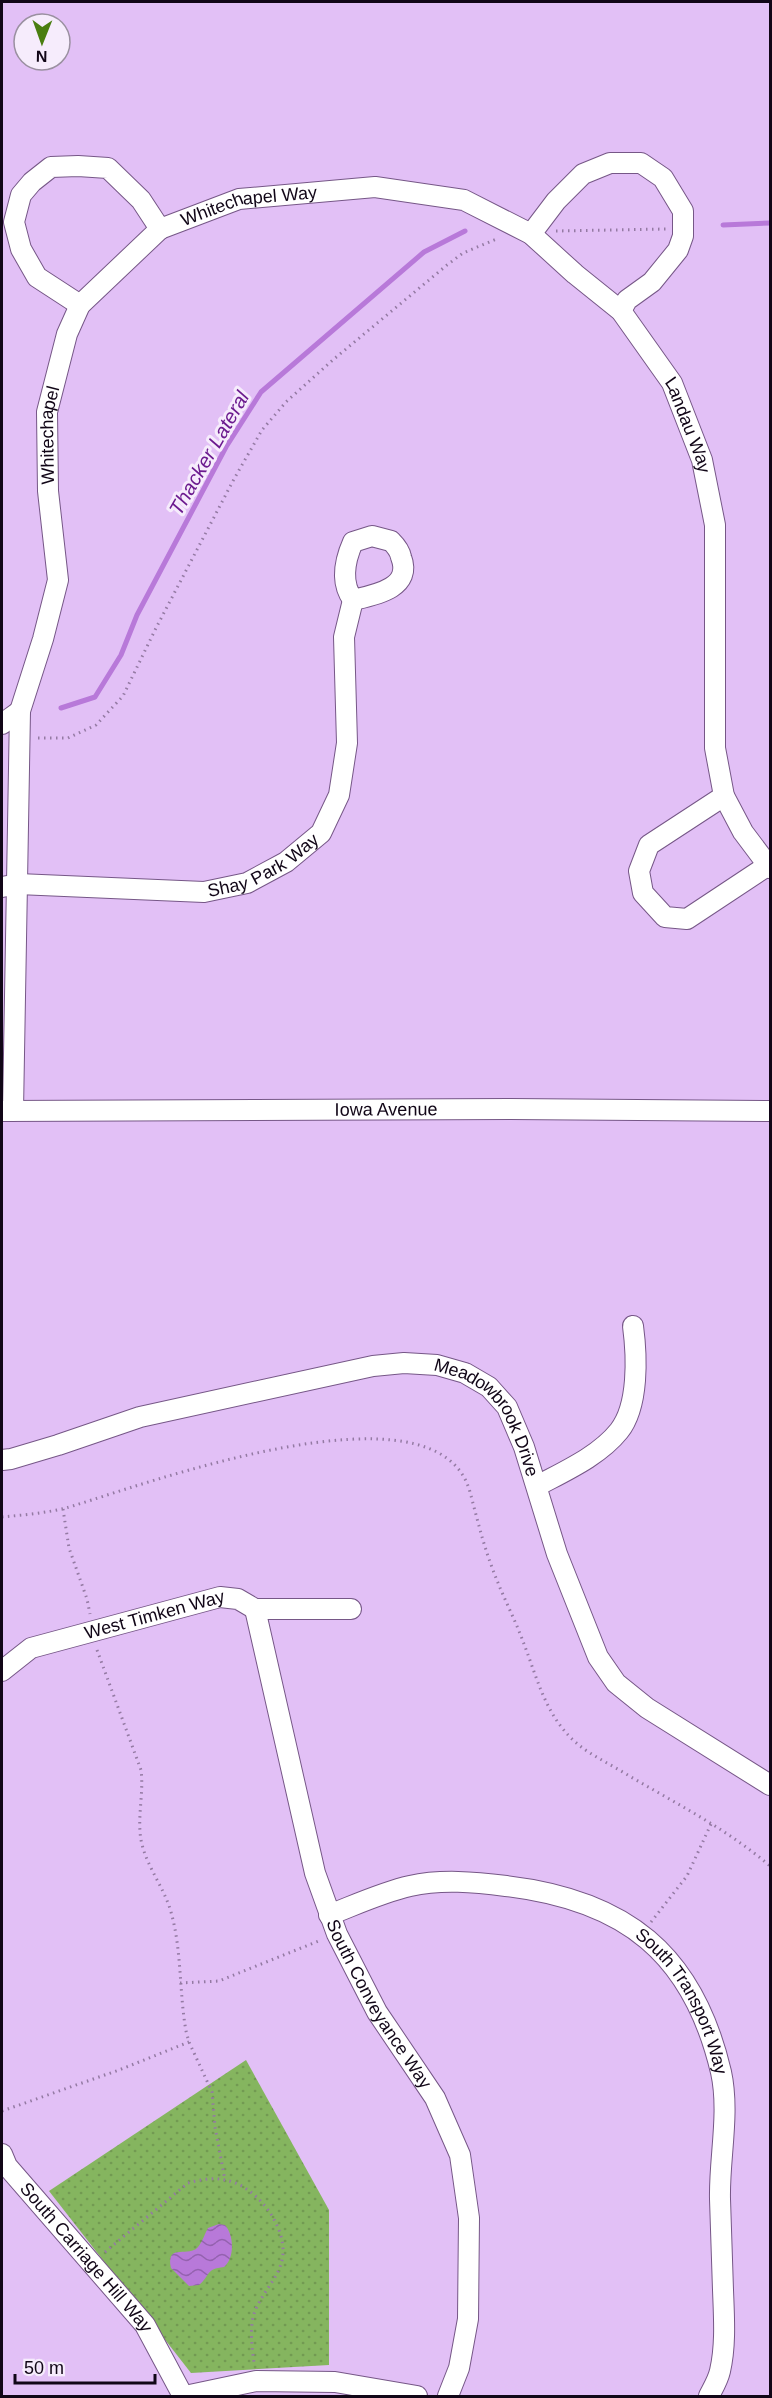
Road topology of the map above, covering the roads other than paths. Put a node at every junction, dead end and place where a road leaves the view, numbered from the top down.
1 (160, 229) junction
2 (531, 234) junction
3 (80, 305) junction
4 (621, 311) junction
5 (353, 600) dead end
6 (20, 711) junction
7 (2, 724) edge
8 (724, 796) junction
9 (769, 867) edge
10 (10, 885) edge
11 (7, 1111) edge
12 (771, 1111) edge
13 (633, 1326) dead end
14 (2, 1460) edge
15 (537, 1486) junction
16 (255, 1609) junction
17 (351, 1609) dead end
18 (2, 1671) edge
19 (771, 1785) edge
20 (329, 1915) junction
21 (3, 2163) edge
22 (184, 2397) edge
23 (417, 2397) edge
24 (448, 2397) edge
25 (709, 2397) edge

1 - 2 street, Whitechapel Way
1 - 3 street, Whitechapel
1 - 3 street, Whitechapel Way
2 - 4 street, Whitechapel Way
2 - 4 street
3 - 6 street, Whitechapel
4 - 8 street, Landau Way
5 - 10 street, Shay Park Way
6 - 7 street
6 - 10 street, Whitechapel
8 - 9 street, Landau Way
8 - 9 street
10 - 11 street, Whitechapel
11 - 12 street, Iowa Avenue
13 - 15 street
14 - 15 street, Meadowbrook Drive
15 - 19 street, Meadowbrook Drive
16 - 17 street, West Timken Way
16 - 18 street, West Timken Way
16 - 20 street, South Conveyance Way
20 - 24 street, South Conveyance Way
20 - 25 street, South Transport Way
21 - 22 street, South Carriage Hill Way
22 - 23 street

